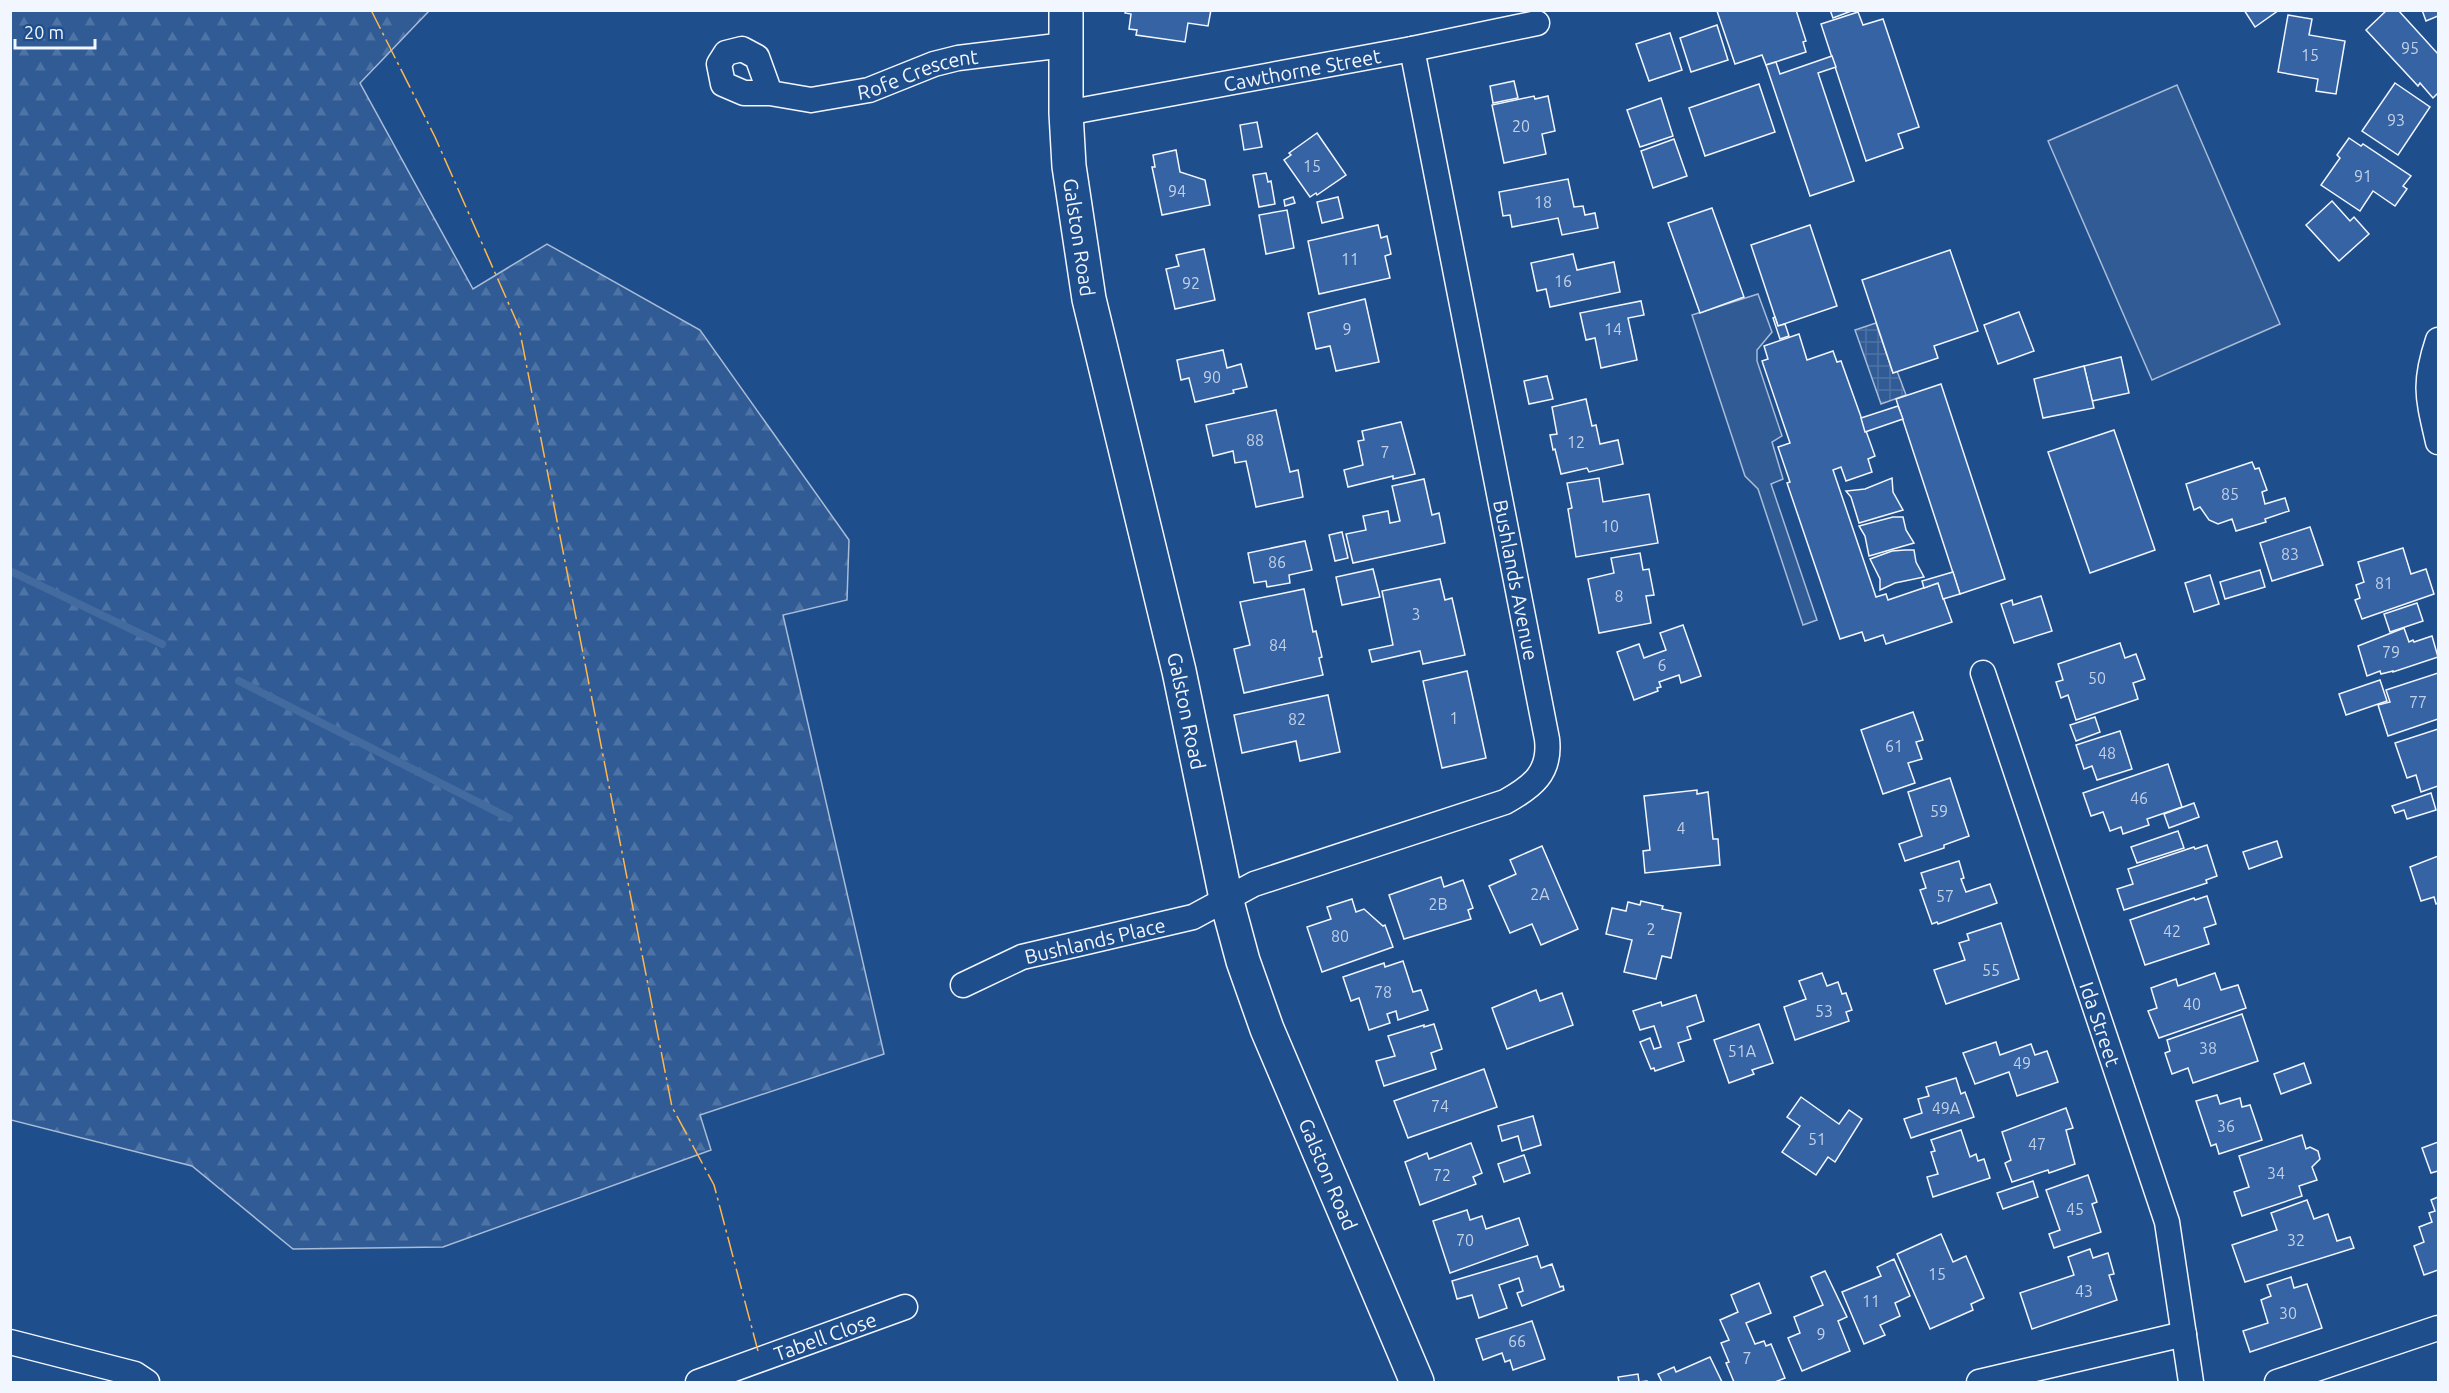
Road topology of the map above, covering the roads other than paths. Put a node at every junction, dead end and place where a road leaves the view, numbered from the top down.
1 (1066, 10) edge
2 (1537, 23) dead end
3 (1065, 45) junction
4 (1412, 49) junction
5 (770, 93) dead end
6 (1066, 113) junction
7 (2439, 340) edge
8 (2439, 442) edge
9 (1983, 673) dead end
10 (1226, 898) junction
11 (963, 986) dead end
12 (905, 1307) dead end
13 (2439, 1328) edge
14 (2184, 1334) junction
15 (10, 1342) edge
16 (747, 1375) edge
17 (147, 1383) edge
18 (698, 1383) edge
19 (1417, 1383) edge
20 (1979, 1383) edge
21 (2191, 1383) edge
22 (2277, 1383) edge

1 - 3 main road, Galston Road
2 - 4 street, Cawthorne Street
3 - 5 street, Rofe Crescent
3 - 6 main road, Galston Road
4 - 6 street, Cawthorne Street
4 - 10 street, Bushlands Avenue
6 - 10 main road, Galston Road
7 - 8 street
9 - 14 street, Ida Street
10 - 11 street, Bushlands Place
10 - 19 main road, Galston Road
12 - 16 street, Tabell Close
13 - 22 street
14 - 20 street
14 - 21 street, Ida Street
15 - 17 street
16 - 18 street, Tabell Close

